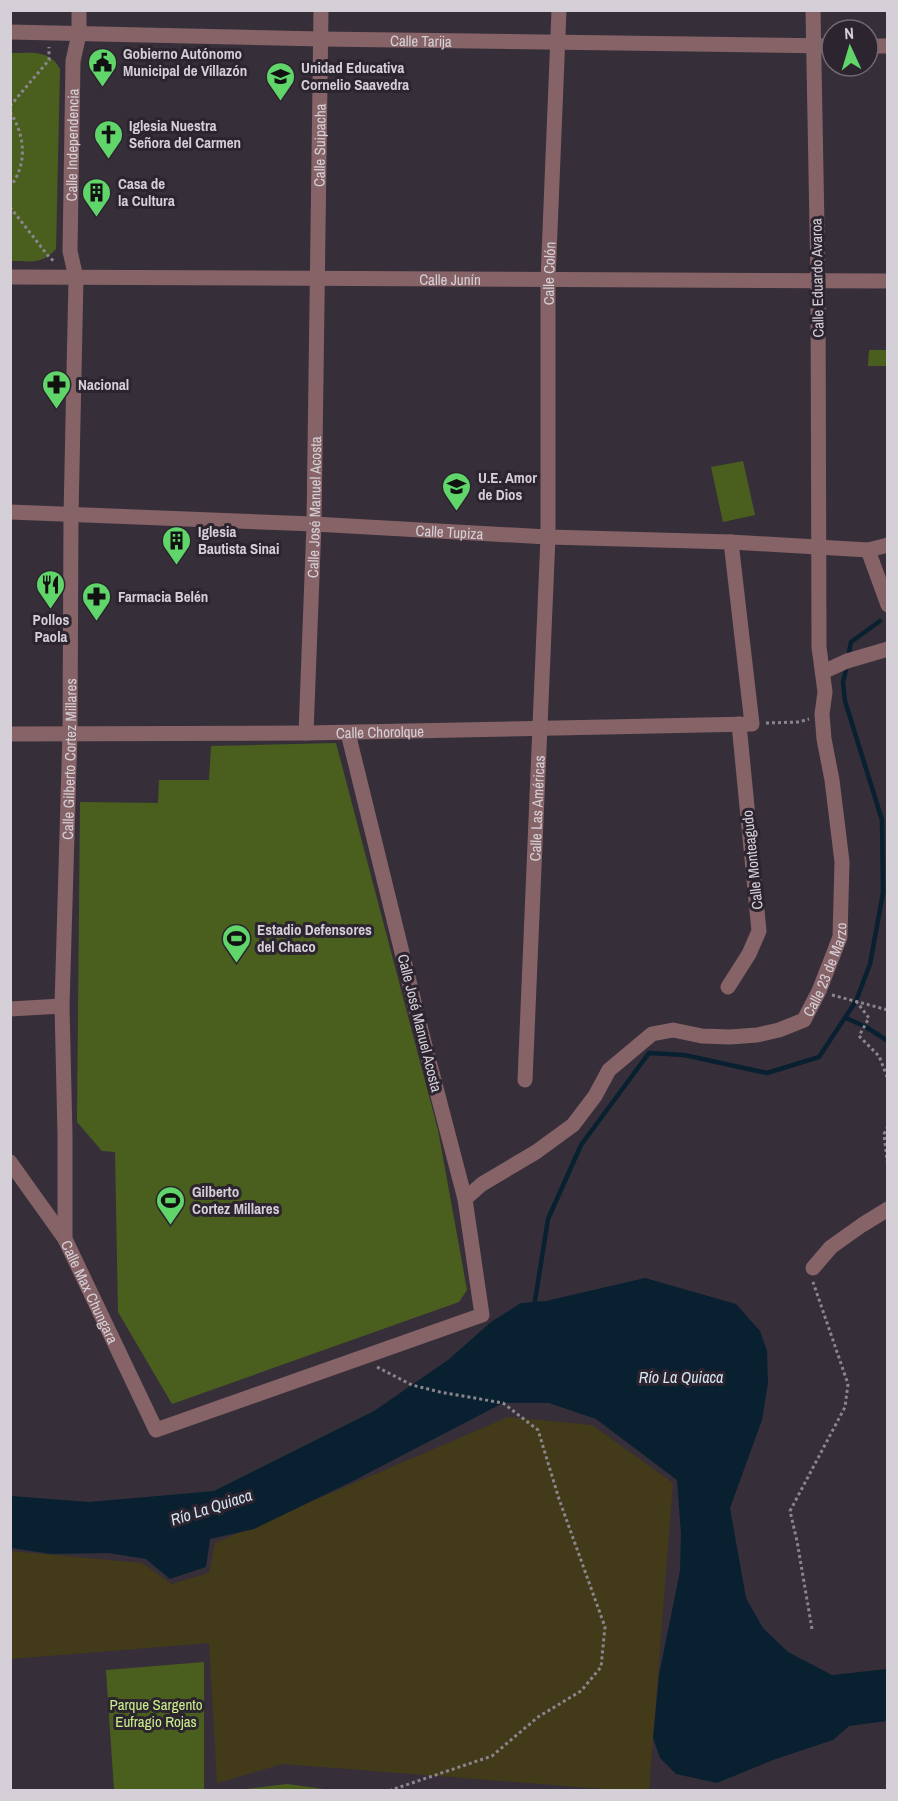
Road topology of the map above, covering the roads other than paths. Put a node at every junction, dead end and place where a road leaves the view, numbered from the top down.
1 (79, 10) edge
2 (321, 10) edge
3 (559, 10) edge
4 (813, 10) edge
5 (10, 32) edge
6 (79, 34) junction
7 (321, 39) junction
8 (558, 41) junction
9 (813, 45) junction
10 (820, 45) edge
11 (10, 277) edge
12 (76, 278) junction
13 (319, 279) junction
14 (548, 280) junction
15 (818, 281) junction
16 (888, 281) edge
17 (10, 512) edge
18 (71, 516) junction
19 (314, 525) junction
20 (548, 537) junction
21 (731, 542) junction
22 (819, 546) junction
23 (888, 546) edge
24 (868, 550) junction
25 (888, 605) edge
26 (888, 649) edge
27 (823, 672) junction
28 (745, 724) junction
29 (540, 728) junction
30 (70, 732) junction
31 (348, 733) junction
32 (10, 734) edge
33 (306, 734) junction
34 (728, 987) dead end
35 (62, 1006) junction
36 (10, 1009) edge
37 (525, 1080) dead end
38 (10, 1162) edge
39 (465, 1198) junction
40 (888, 1209) edge
41 (65, 1239) junction
42 (813, 1268) road end
43 (359, 1358) joint

1 - 6 street, Calle Independencia
2 - 7 street, Calle Suipacha
3 - 8 street, Calle Colón
4 - 9 street, Calle Eduardo Avaroa
5 - 6 street, Calle Tarija
6 - 7 street, Calle Tarija
6 - 12 street, Calle Independencia
7 - 8 street, Calle Tarija
7 - 13 street, Calle Suipacha
8 - 9 street, Calle Tarija
8 - 14 street, Calle Colón
9 - 10 street, Calle Tarija
9 - 15 street, Calle Eduardo Avaroa
11 - 12 street, Calle Junín
12 - 13 street, Calle Junín
12 - 18 street, Calle Gilberto Cortez Millares
13 - 14 street, Calle Junín
13 - 19 street, Calle José Manuel Acosta
14 - 15 street, Calle Junín
14 - 20 street, Calle Colón
15 - 16 street, Calle Junín
15 - 22 street, Calle Eduardo Avaroa
17 - 18 street, Calle Tupiza
18 - 19 street, Calle Tupiza
18 - 30 street, Calle Gilberto Cortez Millares
19 - 20 street, Calle Tupiza
19 - 33 street, Calle José Manuel Acosta
20 - 21 street, Calle Tupiza
20 - 29 street, Calle Las Américas
21 - 22 street, Calle Tupiza
21 - 28 street, Calle Monteagudo
22 - 24 street, Calle Tupiza
22 - 27 street, Calle 23 de Marzo
23 - 24 street, Calle Tupiza
24 - 25 street
26 - 27 street
27 - 39 street, Calle 23 de Marzo
28 - 29 street, Calle Chorolque
28 - 34 street, Calle Monteagudo
29 - 31 street, Calle Chorolque
29 - 37 street, Calle Las Américas
30 - 32 street, Calle Chorolque
30 - 33 street, Calle Chorolque
30 - 35 street, Calle Gilberto Cortez Millares
31 - 33 street, Calle Chorolque
31 - 39 street, Calle José Manuel Acosta
35 - 36 street
35 - 41 street, Calle Gilberto Cortez Millares
38 - 41 street, Calle Max Chungara
39 - 43 street, Calle José Manuel Acosta
40 - 42 street
41 - 43 street, Calle Max Chungara

